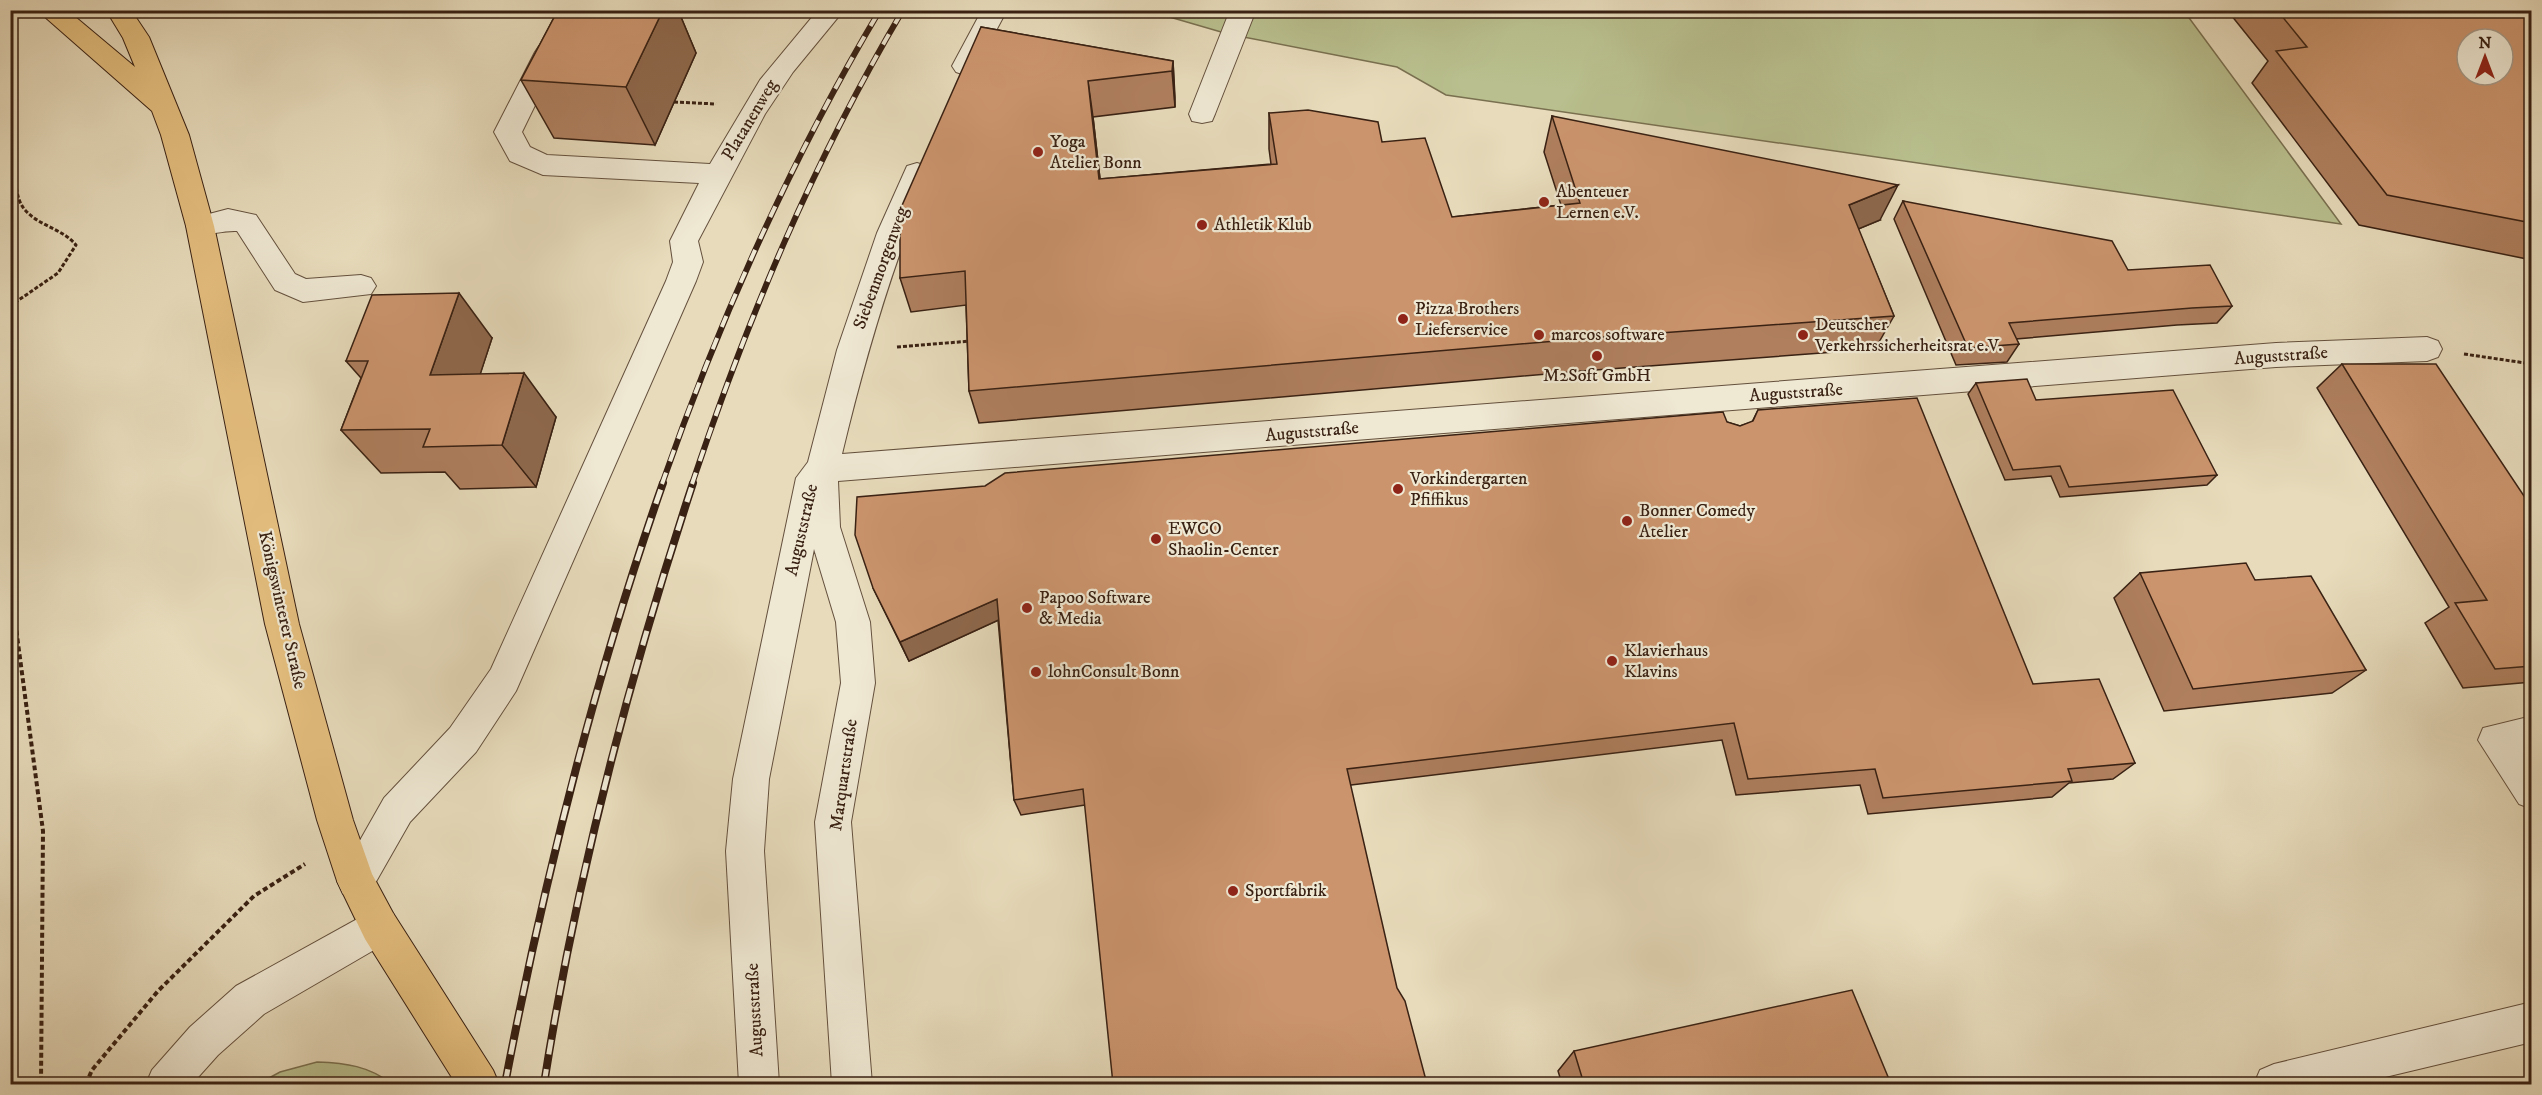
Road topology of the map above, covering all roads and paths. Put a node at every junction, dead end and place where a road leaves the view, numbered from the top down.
1 (49, 10) edge
2 (118, 10) edge
3 (195, 10) edge
4 (832, 10) edge
5 (995, 10) edge
6 (1243, 10) edge
7 (162, 14) dead end
8 (567, 34) edge
9 (960, 77) edge
10 (674, 102) dead end
11 (710, 104) dead end
12 (162, 106) junction
13 (1202, 114) dead end
14 (927, 151) edge
15 (10, 165) edge
16 (718, 174) junction
17 (200, 226) junction
18 (361, 286) dead end
19 (10, 306) edge
20 (976, 341) edge
21 (2427, 349) joint
22 (852, 350) junction
23 (2532, 364) edge
24 (822, 469) junction
25 (10, 583) edge
26 (2532, 732) edge
27 (2532, 792) edge
28 (342, 841) junction
29 (356, 881) junction
30 (379, 926) junction
31 (2532, 1022) edge
32 (41, 1084) edge
33 (86, 1084) edge
34 (166, 1084) edge
35 (479, 1084) edge
36 (759, 1084) edge
37 (852, 1084) edge
38 (2274, 1084) edge

1 - 12 main road, Königswinterer Straße
2 - 12 main road, Königswinterer Straße
3 - 7 path
4 - 16 street, Platanenweg
5 - 9 street
6 - 13 street
8 - 16 street
10 - 11 path
12 - 17 main road, Königswinterer Straße
14 - 22 street, Siebenmorgenweg
15 - 19 path
16 - 29 street, Platanenweg
17 - 18 street
17 - 28 main road, Königswinterer Straße
20 - 22 path
21 - 23 path
21 - 24 street, Auguststraße
22 - 24 street, Siebenmorgenweg
24 - 36 street, Auguststraße
24 - 37 street, Marquartstraße
25 - 32 path
26 - 27 street
28 - 29 main road, Königswinterer Straße
28 - 33 path
29 - 30 main road, Königswinterer Straße
30 - 34 street
30 - 35 main road, Königswinterer Straße
31 - 38 street

